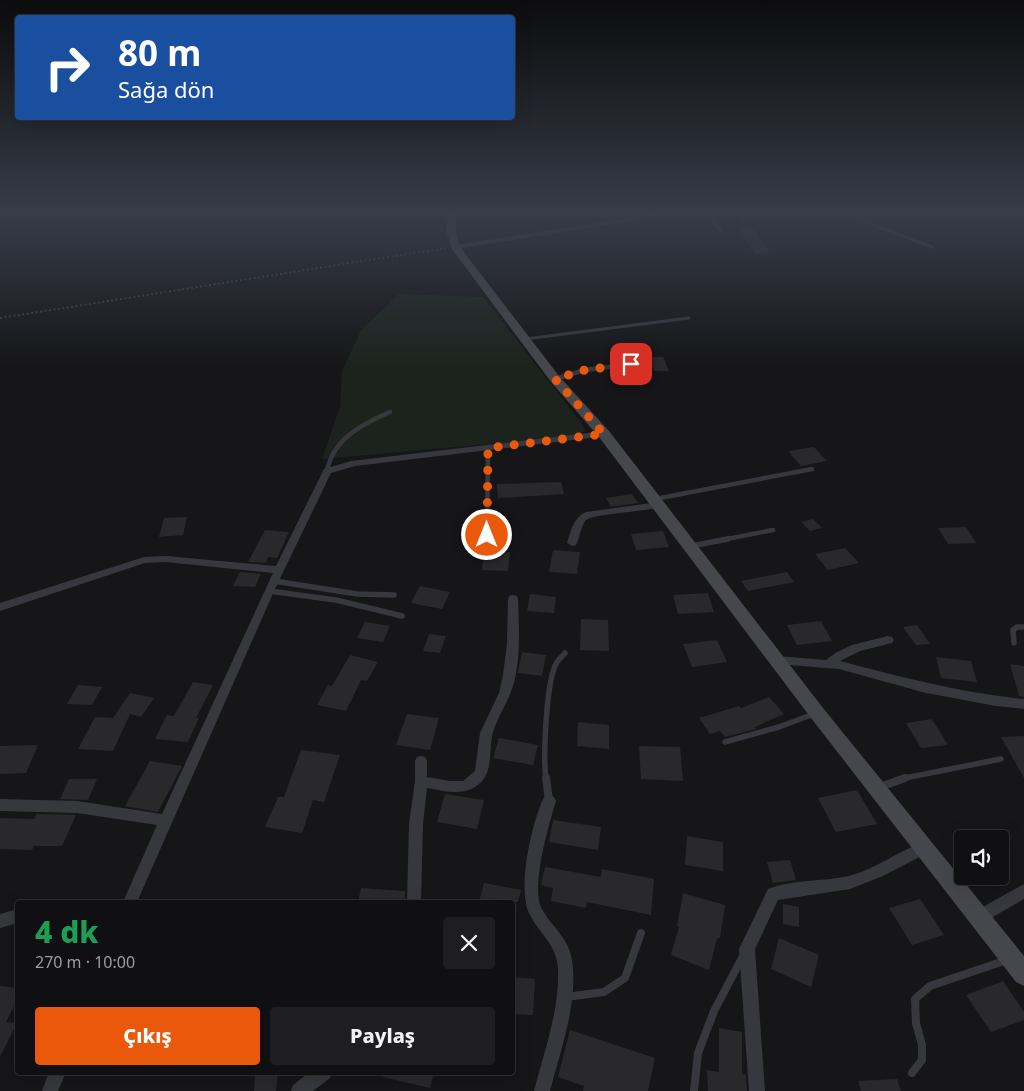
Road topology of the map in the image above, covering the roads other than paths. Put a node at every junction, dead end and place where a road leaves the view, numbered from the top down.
1 (469, 266) edge
2 (689, 318) dead end
3 (525, 340) junction
4 (631, 364) dead end
5 (555, 379) junction
6 (390, 412) dead end
7 (604, 434) junction
8 (488, 448) junction
9 (812, 469) dead end
10 (327, 471) junction
11 (656, 502) junction
12 (772, 530) dead end
13 (487, 535) dead end
14 (572, 543) dead end
15 (690, 546) junction
16 (280, 570) junction
17 (274, 581) junction
18 (269, 592) junction
19 (394, 595) dead end
20 (513, 599) dead end
21 (0, 607) edge
22 (402, 616) dead end
23 (1024, 627) edge
24 (888, 640) dead end
25 (1014, 643) dead end
26 (565, 653) dead end
27 (777, 660) junction
28 (828, 664) junction
29 (1024, 704) edge
30 (817, 713) junction
31 (725, 742) dead end
32 (1001, 759) dead end
33 (421, 761) dead end
34 (421, 781) junction
35 (877, 788) junction
36 (549, 801) joint
37 (0, 805) edge
38 (167, 821) junction
39 (924, 848) junction
40 (1024, 891) edge
41 (131, 900) edge
42 (414, 900) edge
43 (979, 916) junction
44 (15, 917) edge
45 (0, 922) edge
46 (641, 933) dead end
47 (747, 949) junction
48 (1012, 958) junction
49 (1024, 974) edge
50 (564, 997) junction
51 (912, 1072) dead end
52 (57, 1075) edge
53 (320, 1075) edge
54 (50, 1091) edge
55 (299, 1091) edge
56 (542, 1091) edge
57 (694, 1091) edge
58 (757, 1091) edge

1 - 3 street
2 - 3 lane
3 - 5 street
4 - 5 lane
5 - 7 street
6 - 10 lane
7 - 8 street
7 - 11 street
8 - 10 street
8 - 13 lane
9 - 11 lane
10 - 16 street
11 - 14 street
11 - 15 street
12 - 15 lane
15 - 27 street
16 - 17 street
16 - 21 street
17 - 18 street
17 - 19 lane
18 - 22 lane
18 - 38 street
20 - 34 street
23 - 25 lane
24 - 28 street
26 - 36 lane
27 - 28 street
27 - 30 street
28 - 29 street
30 - 31 lane
30 - 35 street
32 - 35 lane
33 - 34 street
34 - 42 street
35 - 39 street
36 - 50 street
37 - 38 street
38 - 41 street
39 - 43 street
39 - 47 street
40 - 43 street
43 - 48 street
44 - 45 street
46 - 50 lane
47 - 57 lane
47 - 58 street
48 - 49 street
48 - 51 lane
50 - 56 street
52 - 54 street
53 - 55 street

